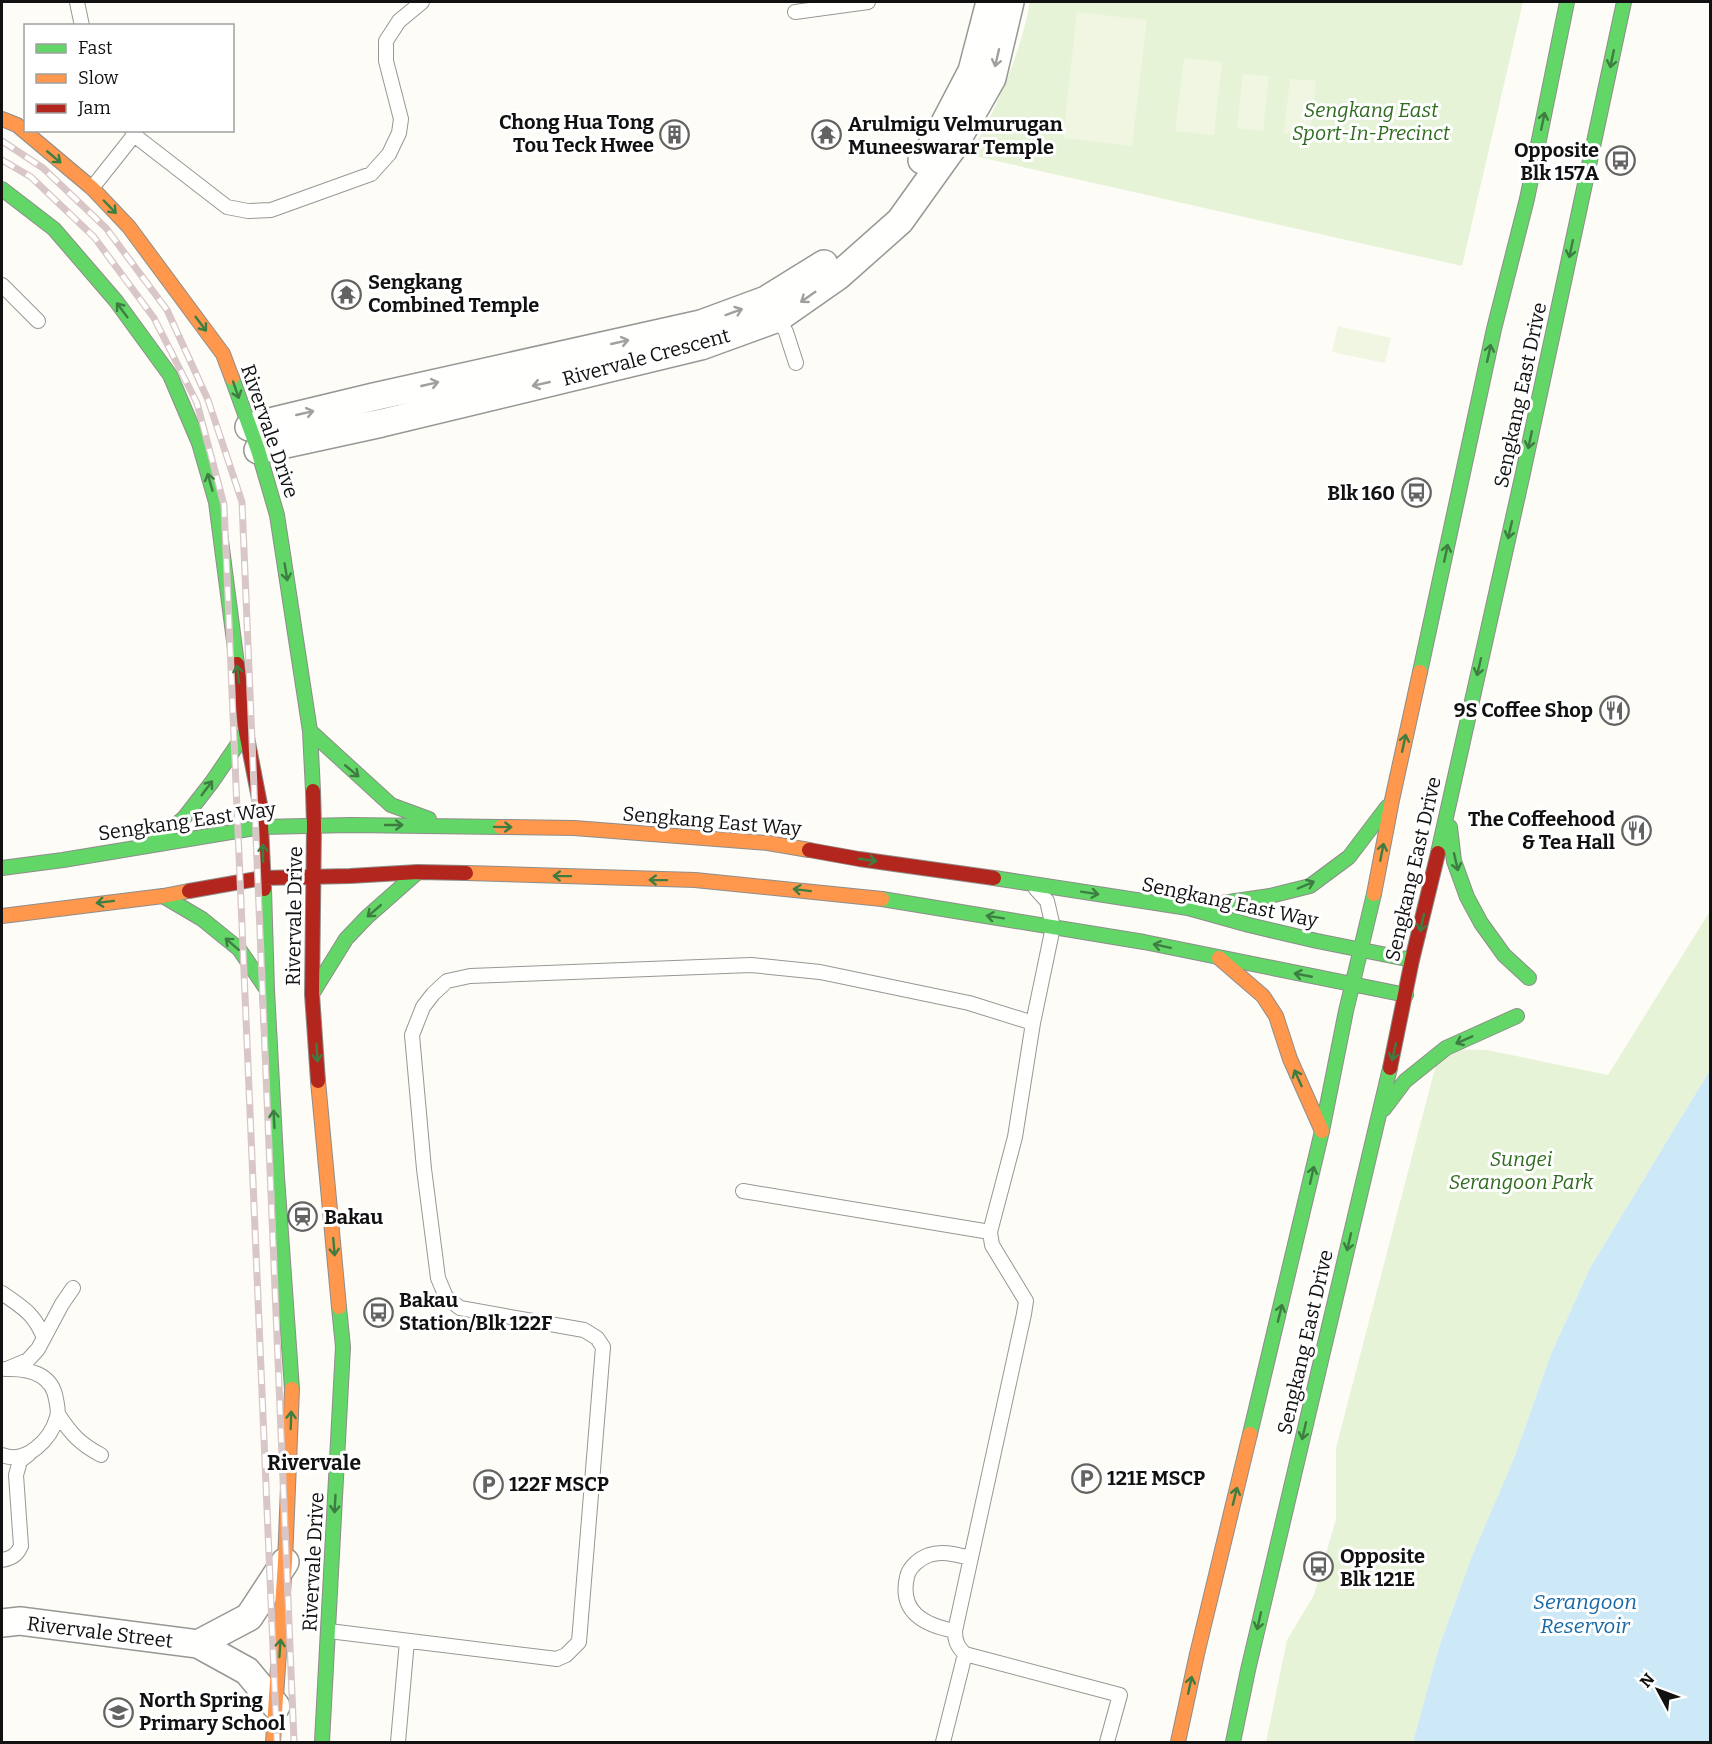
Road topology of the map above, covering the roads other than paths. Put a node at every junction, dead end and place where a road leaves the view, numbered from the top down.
1 (77, 2) edge
2 (422, 2) edge
3 (868, 2) edge
4 (990, 2) edge
5 (1010, 2) edge
6 (1567, 2) edge
7 (1624, 2) edge
8 (795, 12) dead end
9 (82, 24) edge
10 (2, 119) edge
11 (24, 131) edge
12 (25, 132) edge
13 (133, 133) edge
14 (92, 188) junction
15 (2, 189) edge
16 (866, 239) junction
17 (2, 285) edge
18 (772, 309) junction
19 (38, 321) dead end
20 (796, 363) dead end
21 (253, 438) junction
22 (310, 730) junction
23 (246, 732) junction
24 (1392, 801) junction
25 (1448, 804) junction
26 (314, 825) junction
27 (444, 826) junction
28 (262, 827) junction
29 (152, 844) junction
30 (2, 868) edge
31 (418, 872) junction
32 (313, 877) junction
33 (263, 879) junction
34 (1032, 885) junction
35 (163, 896) junction
36 (1188, 908) junction
37 (2, 916) edge
38 (1053, 927) junction
39 (1362, 950) junction
40 (1219, 958) junction
41 (1412, 960) junction
42 (1529, 978) dead end
43 (1353, 984) junction
44 (267, 990) junction
45 (312, 994) junction
46 (1406, 995) junction
47 (1517, 1016) dead end
48 (1033, 1023) junction
49 (1379, 1115) junction
50 (1322, 1131) junction
51 (743, 1191) dead end
52 (990, 1232) junction
53 (73, 1288) dead end
54 (2, 1293) edge
55 (44, 1338) junction
56 (3, 1370) edge
57 (58, 1414) junction
58 (29, 1454) junction
59 (2, 1455) edge
60 (101, 1455) dead end
61 (971, 1558) junction
62 (2, 1560) edge
63 (285, 1562) junction
64 (2, 1623) edge
65 (329, 1631) junction
66 (955, 1631) junction
67 (407, 1641) junction
68 (198, 1644) junction
69 (965, 1654) junction
70 (276, 1706) junction
71 (943, 1742) edge
72 (273, 1743) edge
73 (322, 1743) edge
74 (398, 1743) edge
75 (1107, 1743) edge
76 (1178, 1743) edge
77 (1233, 1743) edge

1 - 9 lane
2 - 13 lane
3 - 8 lane
4 - 16 street, Rivervale Crescent
5 -> 16 street, Rivervale Crescent
24 -> 6 main road, Sengkang East Drive
7 -> 25 main road, Sengkang East Drive
10 -> 11 main road, Rivervale Drive
12 -> 14 main road, Rivervale Drive
13 - 14 lane
14 -> 21 main road, Rivervale Drive
23 -> 15 main road, Rivervale Drive
16 - 18 street, Rivervale Crescent
17 - 19 lane
18 - 20 lane
18 - 21 street, Rivervale Crescent
21 -> 22 main road, Rivervale Drive
22 - 26 main road, Rivervale Drive
22 -> 27 main road
23 - 28 main road, Rivervale Drive
29 -> 23 main road
36 -> 24 main road
39 -> 24 main road, Sengkang East Drive
25 -> 41 main road, Sengkang East Drive
25 -> 42 main road
26 -> 27 main road, Sengkang East Way
26 - 28 main road, Sengkang East Way
26 - 32 main road, Rivervale Drive
27 -> 34 main road, Sengkang East Way
28 - 29 main road, Sengkang East Way
33 -> 28 main road, Rivervale Drive
29 - 30 main road, Sengkang East Way
31 - 32 main road
38 -> 31 main road
31 -> 45 main road
32 - 33 main road
32 - 45 main road, Rivervale Drive
33 - 35 main road
33 - 44 main road, Rivervale Drive
34 -> 36 main road, Sengkang East Way
34 - 38 lane
35 -> 37 main road
44 -> 35 main road
36 - 39 main road, Sengkang East Way
40 -> 38 main road
38 - 48 lane
39 - 41 main road, Sengkang East Way
39 - 43 main road, Sengkang East Drive
43 -> 40 main road
50 -> 40 main road
41 - 46 main road, Sengkang East Drive
43 - 46 main road
43 - 50 main road, Sengkang East Drive
63 -> 44 main road, Rivervale Drive
45 -> 65 main road, Rivervale Drive
46 -> 49 main road, Sengkang East Drive
47 -> 49 main road
48 - 52 lane
48 - 67 lane
49 -> 77 main road, Sengkang East Drive
76 -> 50 main road, Sengkang East Drive
51 - 52 lane
52 - 61 lane
53 - 55 lane
54 - 55 lane
55 - 56 lane
56 - 57 lane
57 - 58 lane
57 - 60 lane
58 - 59 lane
58 - 62 lane
61 - 66 lane
61 - 66 lane
63 - 68 street, Rivervale Street
70 -> 63 main road, Rivervale Drive
64 - 68 street, Rivervale Street
65 - 67 lane
65 - 73 main road, Rivervale Drive
66 - 69 lane
67 - 74 lane
68 - 70 street, Rivervale Street
69 - 71 lane
69 - 75 lane
70 - 72 main road, Rivervale Drive

